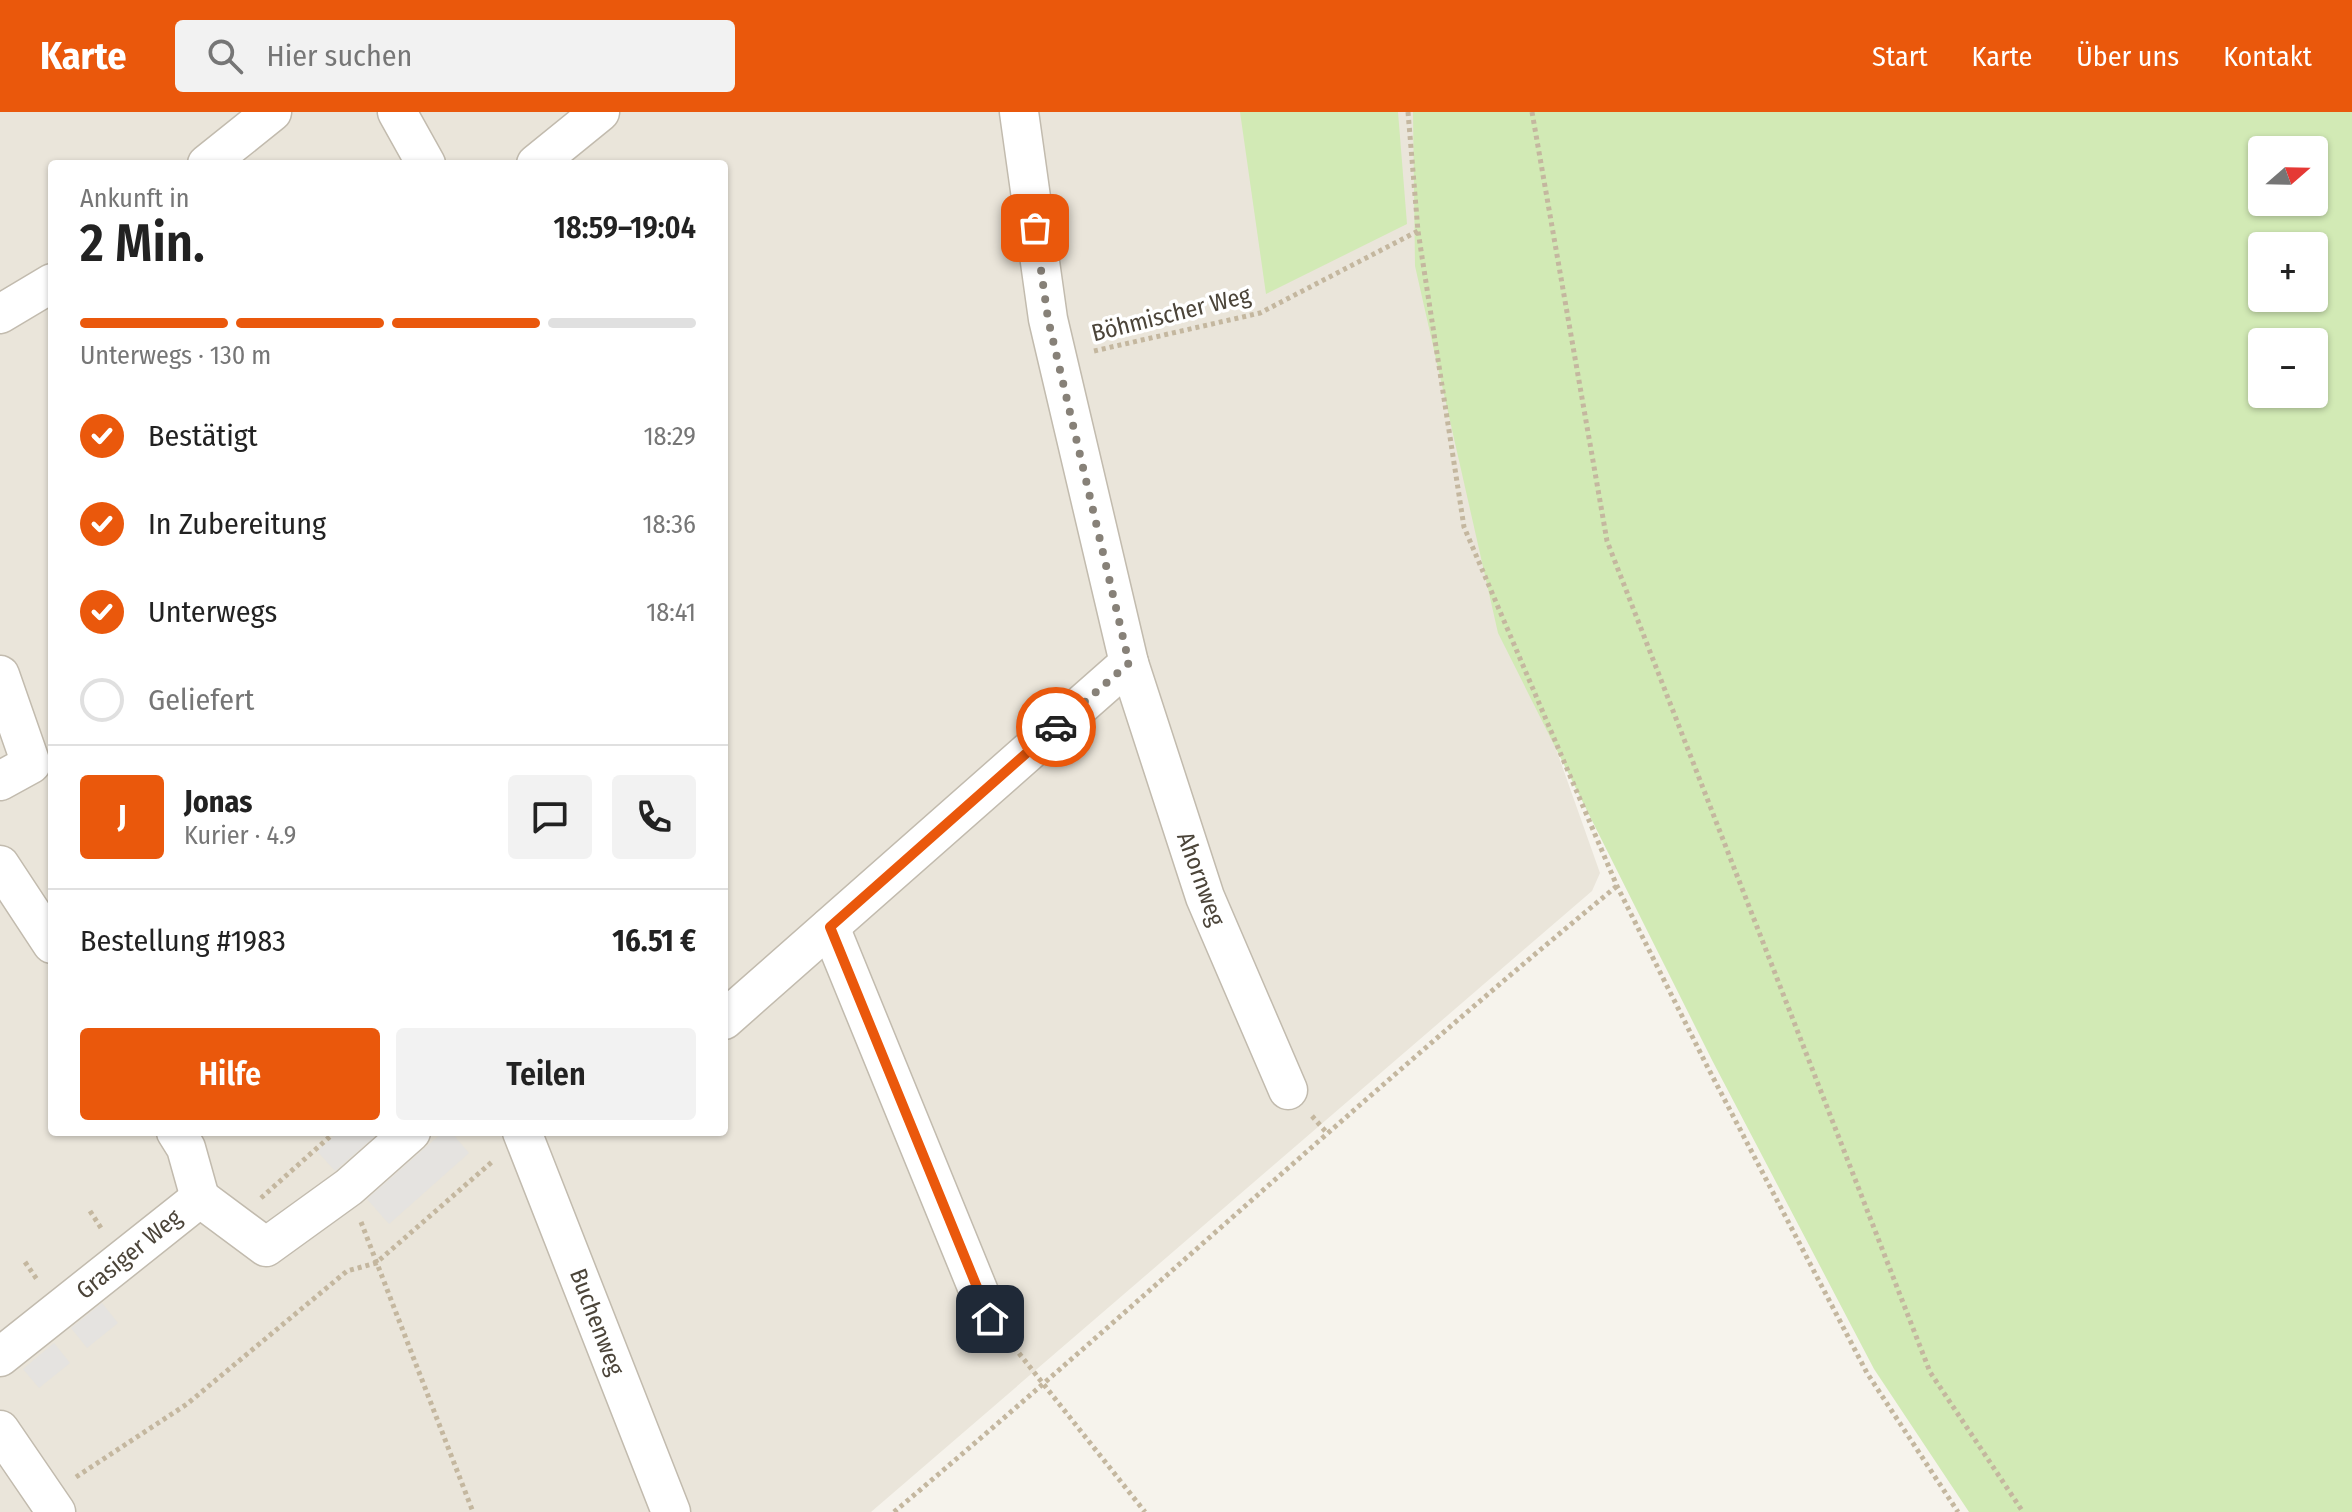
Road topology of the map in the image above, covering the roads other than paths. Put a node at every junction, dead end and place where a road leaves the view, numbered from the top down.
1 (272, 112) edge
2 (397, 112) edge
3 (600, 112) edge
4 (1019, 112) edge
5 (212, 160) edge
6 (424, 160) edge
7 (541, 160) edge
8 (48, 284) edge
9 (6, 298) edge
10 (1129, 663) junction
11 (0, 675) edge
12 (0, 781) edge
13 (0, 865) edge
14 (830, 927) junction
15 (48, 938) edge
16 (728, 1016) edge
17 (1288, 1090) dead end
18 (178, 1136) edge
19 (406, 1136) edge
20 (524, 1136) edge
21 (200, 1198) junction
22 (990, 1319) road end
23 (0, 1357) edge
24 (0, 1430) edge
25 (51, 1505) edge
26 (671, 1512) edge

1 - 5 street
2 - 6 street
3 - 7 street
4 - 10 street, Ahornweg
8 - 9 street
10 - 14 street
10 - 17 street, Ahornweg
11 - 12 street
13 - 15 street
14 - 16 street
14 - 22 street
18 - 21 street
19 - 21 street, Grasiger Weg
20 - 26 street, Buchenweg
21 - 23 street, Grasiger Weg
24 - 25 street

